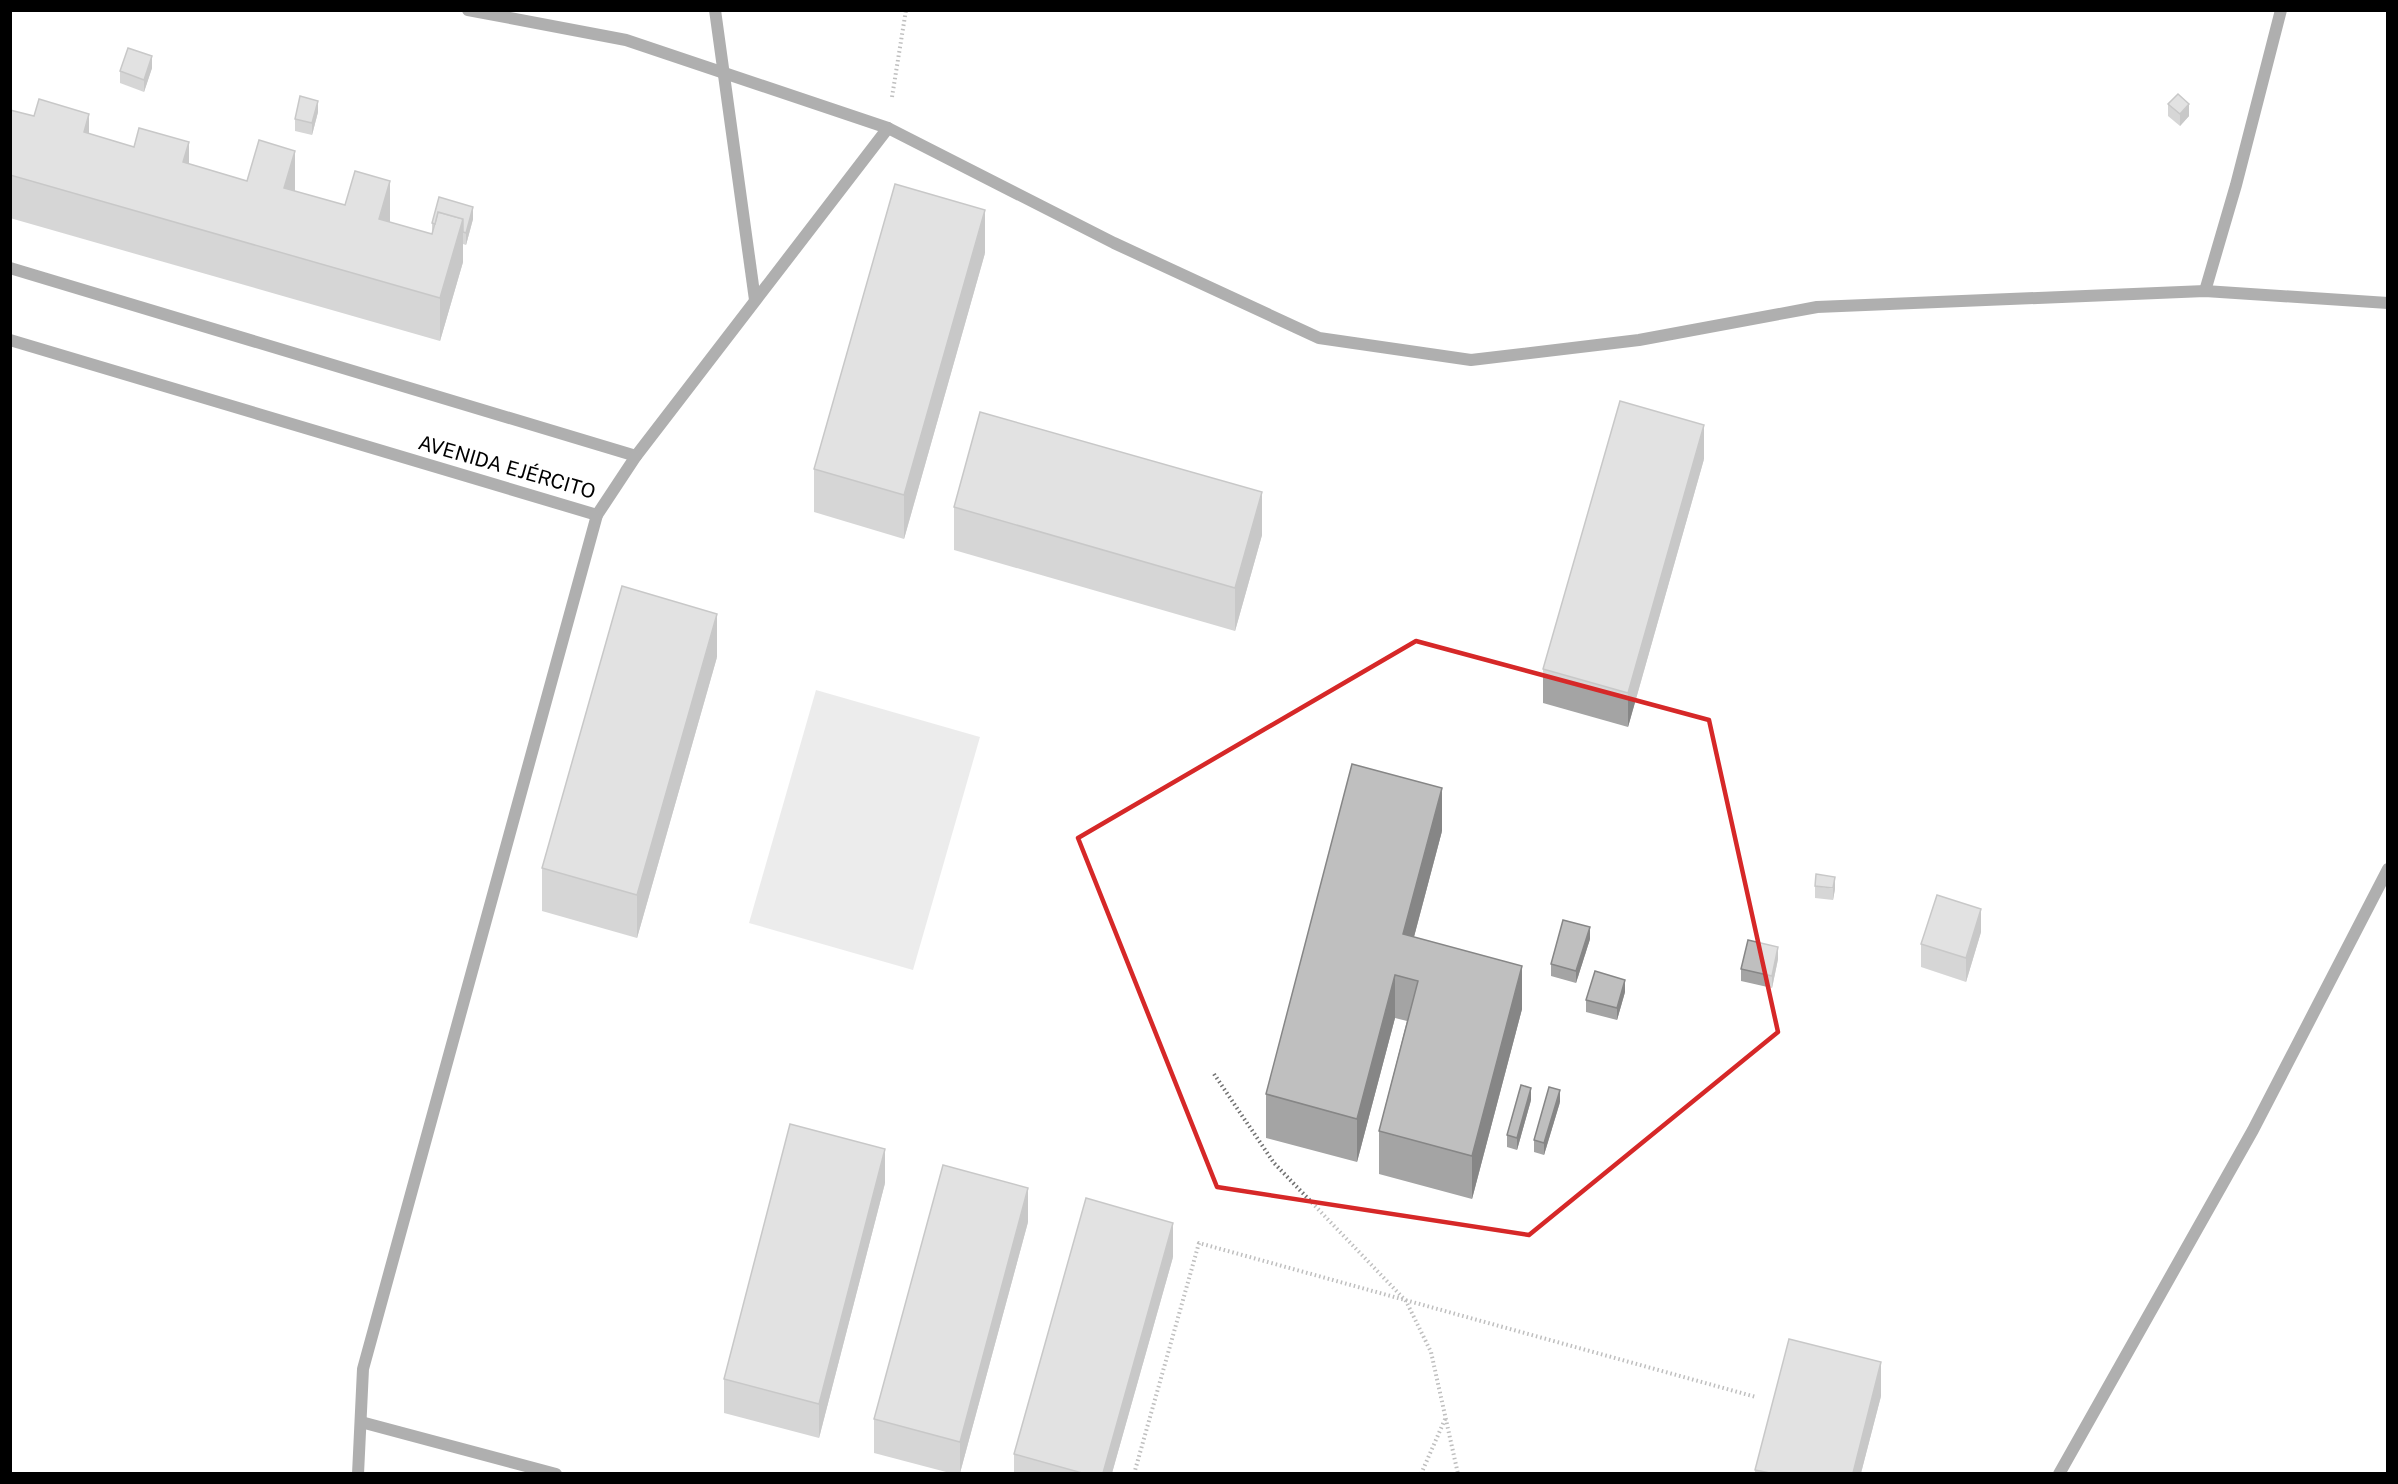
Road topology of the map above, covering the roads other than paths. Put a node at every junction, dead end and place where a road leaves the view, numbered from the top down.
1 (468, 10) edge
2 (715, 10) edge
3 (2281, 10) edge
4 (724, 73) junction
5 (888, 128) junction
6 (10, 268) edge
7 (2205, 291) junction
8 (755, 300) junction
9 (2388, 303) edge
10 (10, 340) edge
11 (636, 456) junction
12 (597, 515) junction
13 (2388, 869) edge
14 (361, 1422) junction
15 (358, 1473) edge
16 (556, 1473) edge
17 (2059, 1473) edge

1 - 4 lane
2 - 4 lane
3 - 7 lane
4 - 5 lane
4 - 8 lane
5 - 7 lane
5 - 8 lane, AVENIDA EJÉRCITO
6 - 11 lane
7 - 9 lane
8 - 11 lane, AVENIDA EJÉRCITO
10 - 12 lane, AVENIDA EJÉRCITO
11 - 12 lane, AVENIDA EJÉRCITO
12 - 14 lane
13 - 17 lane
14 - 15 lane
14 - 16 lane

